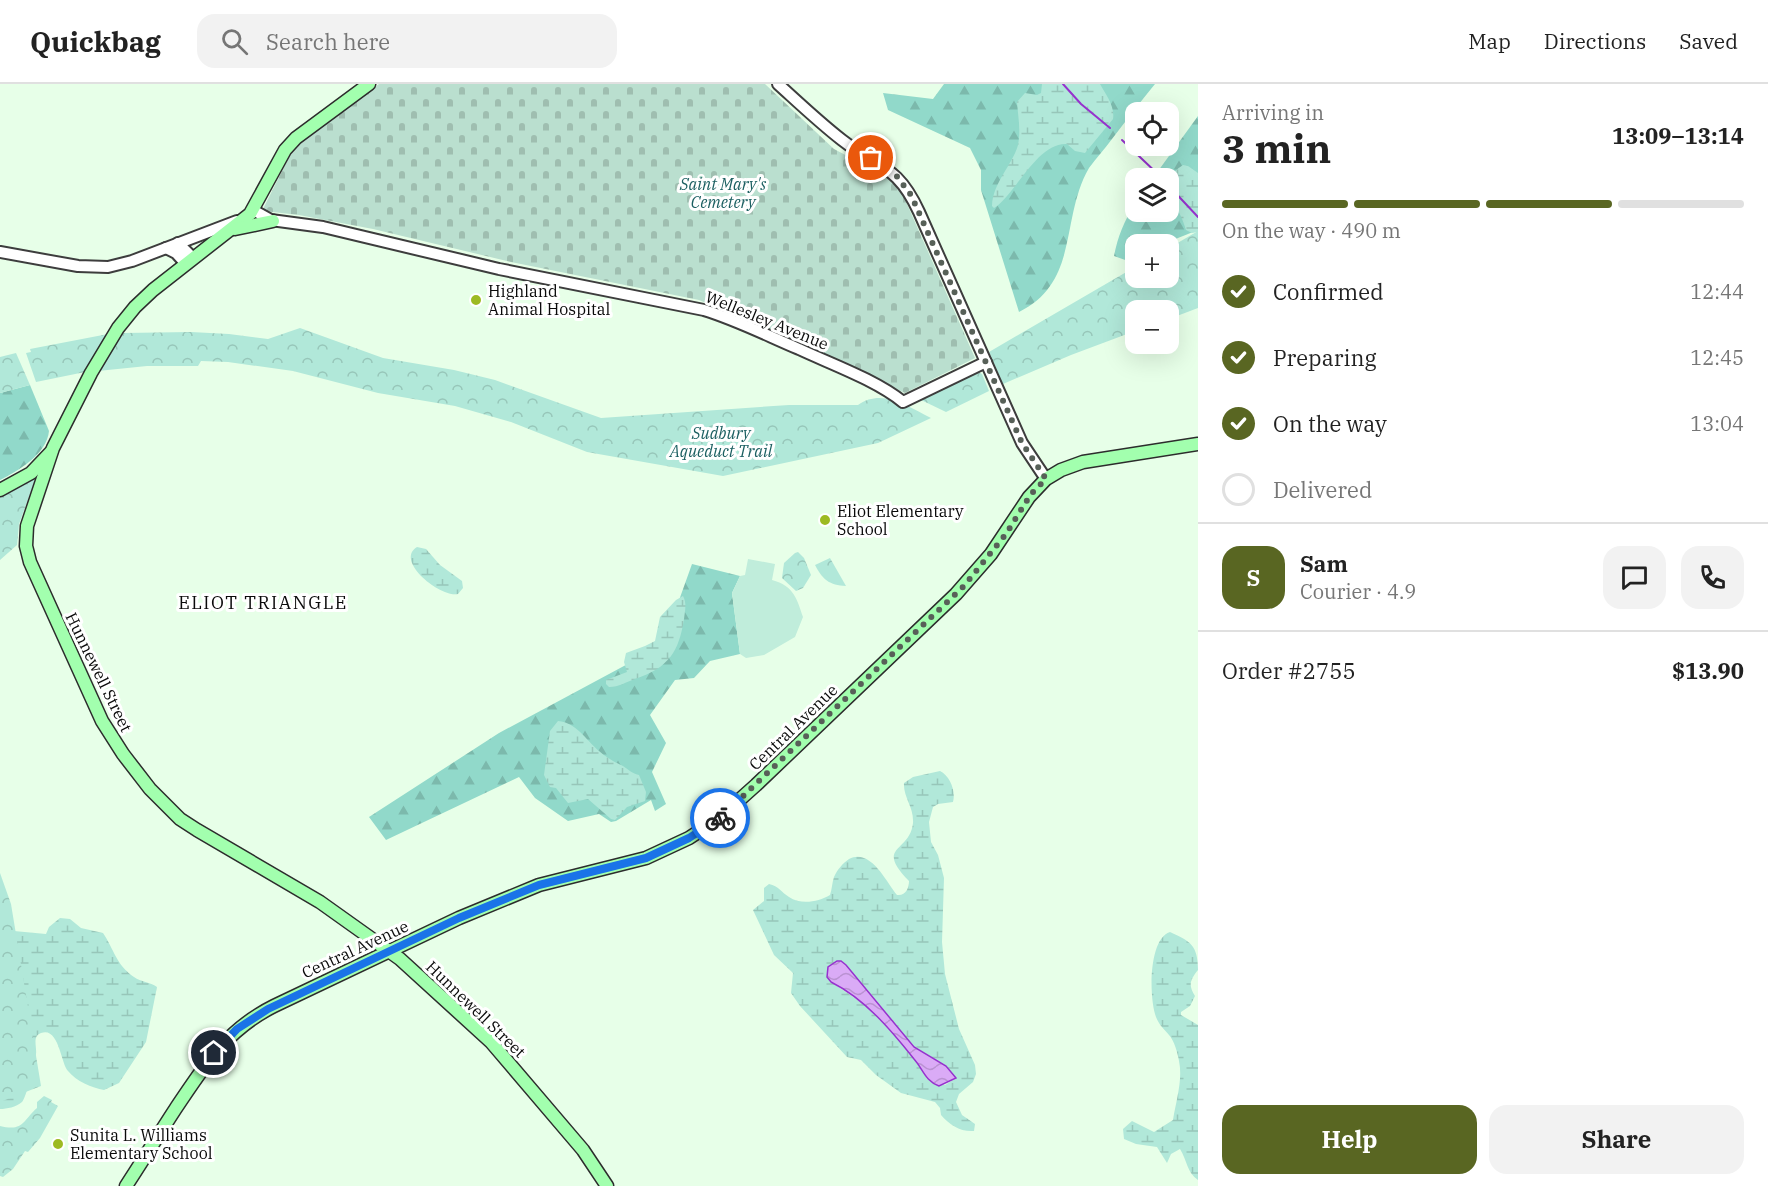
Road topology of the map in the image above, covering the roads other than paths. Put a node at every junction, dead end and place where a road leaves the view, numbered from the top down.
1 (369, 84) edge
2 (778, 84) edge
3 (253, 210) junction
4 (243, 219) junction
5 (273, 221) junction
6 (231, 230) junction
7 (178, 243) junction
8 (166, 248) junction
9 (0, 252) edge
10 (190, 261) junction
11 (986, 362) junction
12 (1198, 444) edge
13 (53, 448) junction
14 (1046, 479) junction
15 (0, 490) edge
16 (389, 951) junction
17 (126, 1186) edge
18 (607, 1186) edge

1 - 3 main road, Hunnewell Street
2 - 11 street
3 - 4 main road, Hunnewell Street
3 - 5 street
4 - 6 main road, Hunnewell Street
4 - 7 street
5 - 6 main road
5 - 11 street, Wellesley Avenue
6 - 10 main road, Hunnewell Street
7 - 8 street
7 - 10 street
8 - 9 street
8 - 10 street
10 - 13 main road, Hunnewell Street
11 - 14 street
12 - 14 main road, Central Avenue
13 - 15 main road
13 - 16 main road, Hunnewell Street
14 - 16 main road, Central Avenue
16 - 17 main road, Central Avenue
16 - 18 main road, Hunnewell Street

